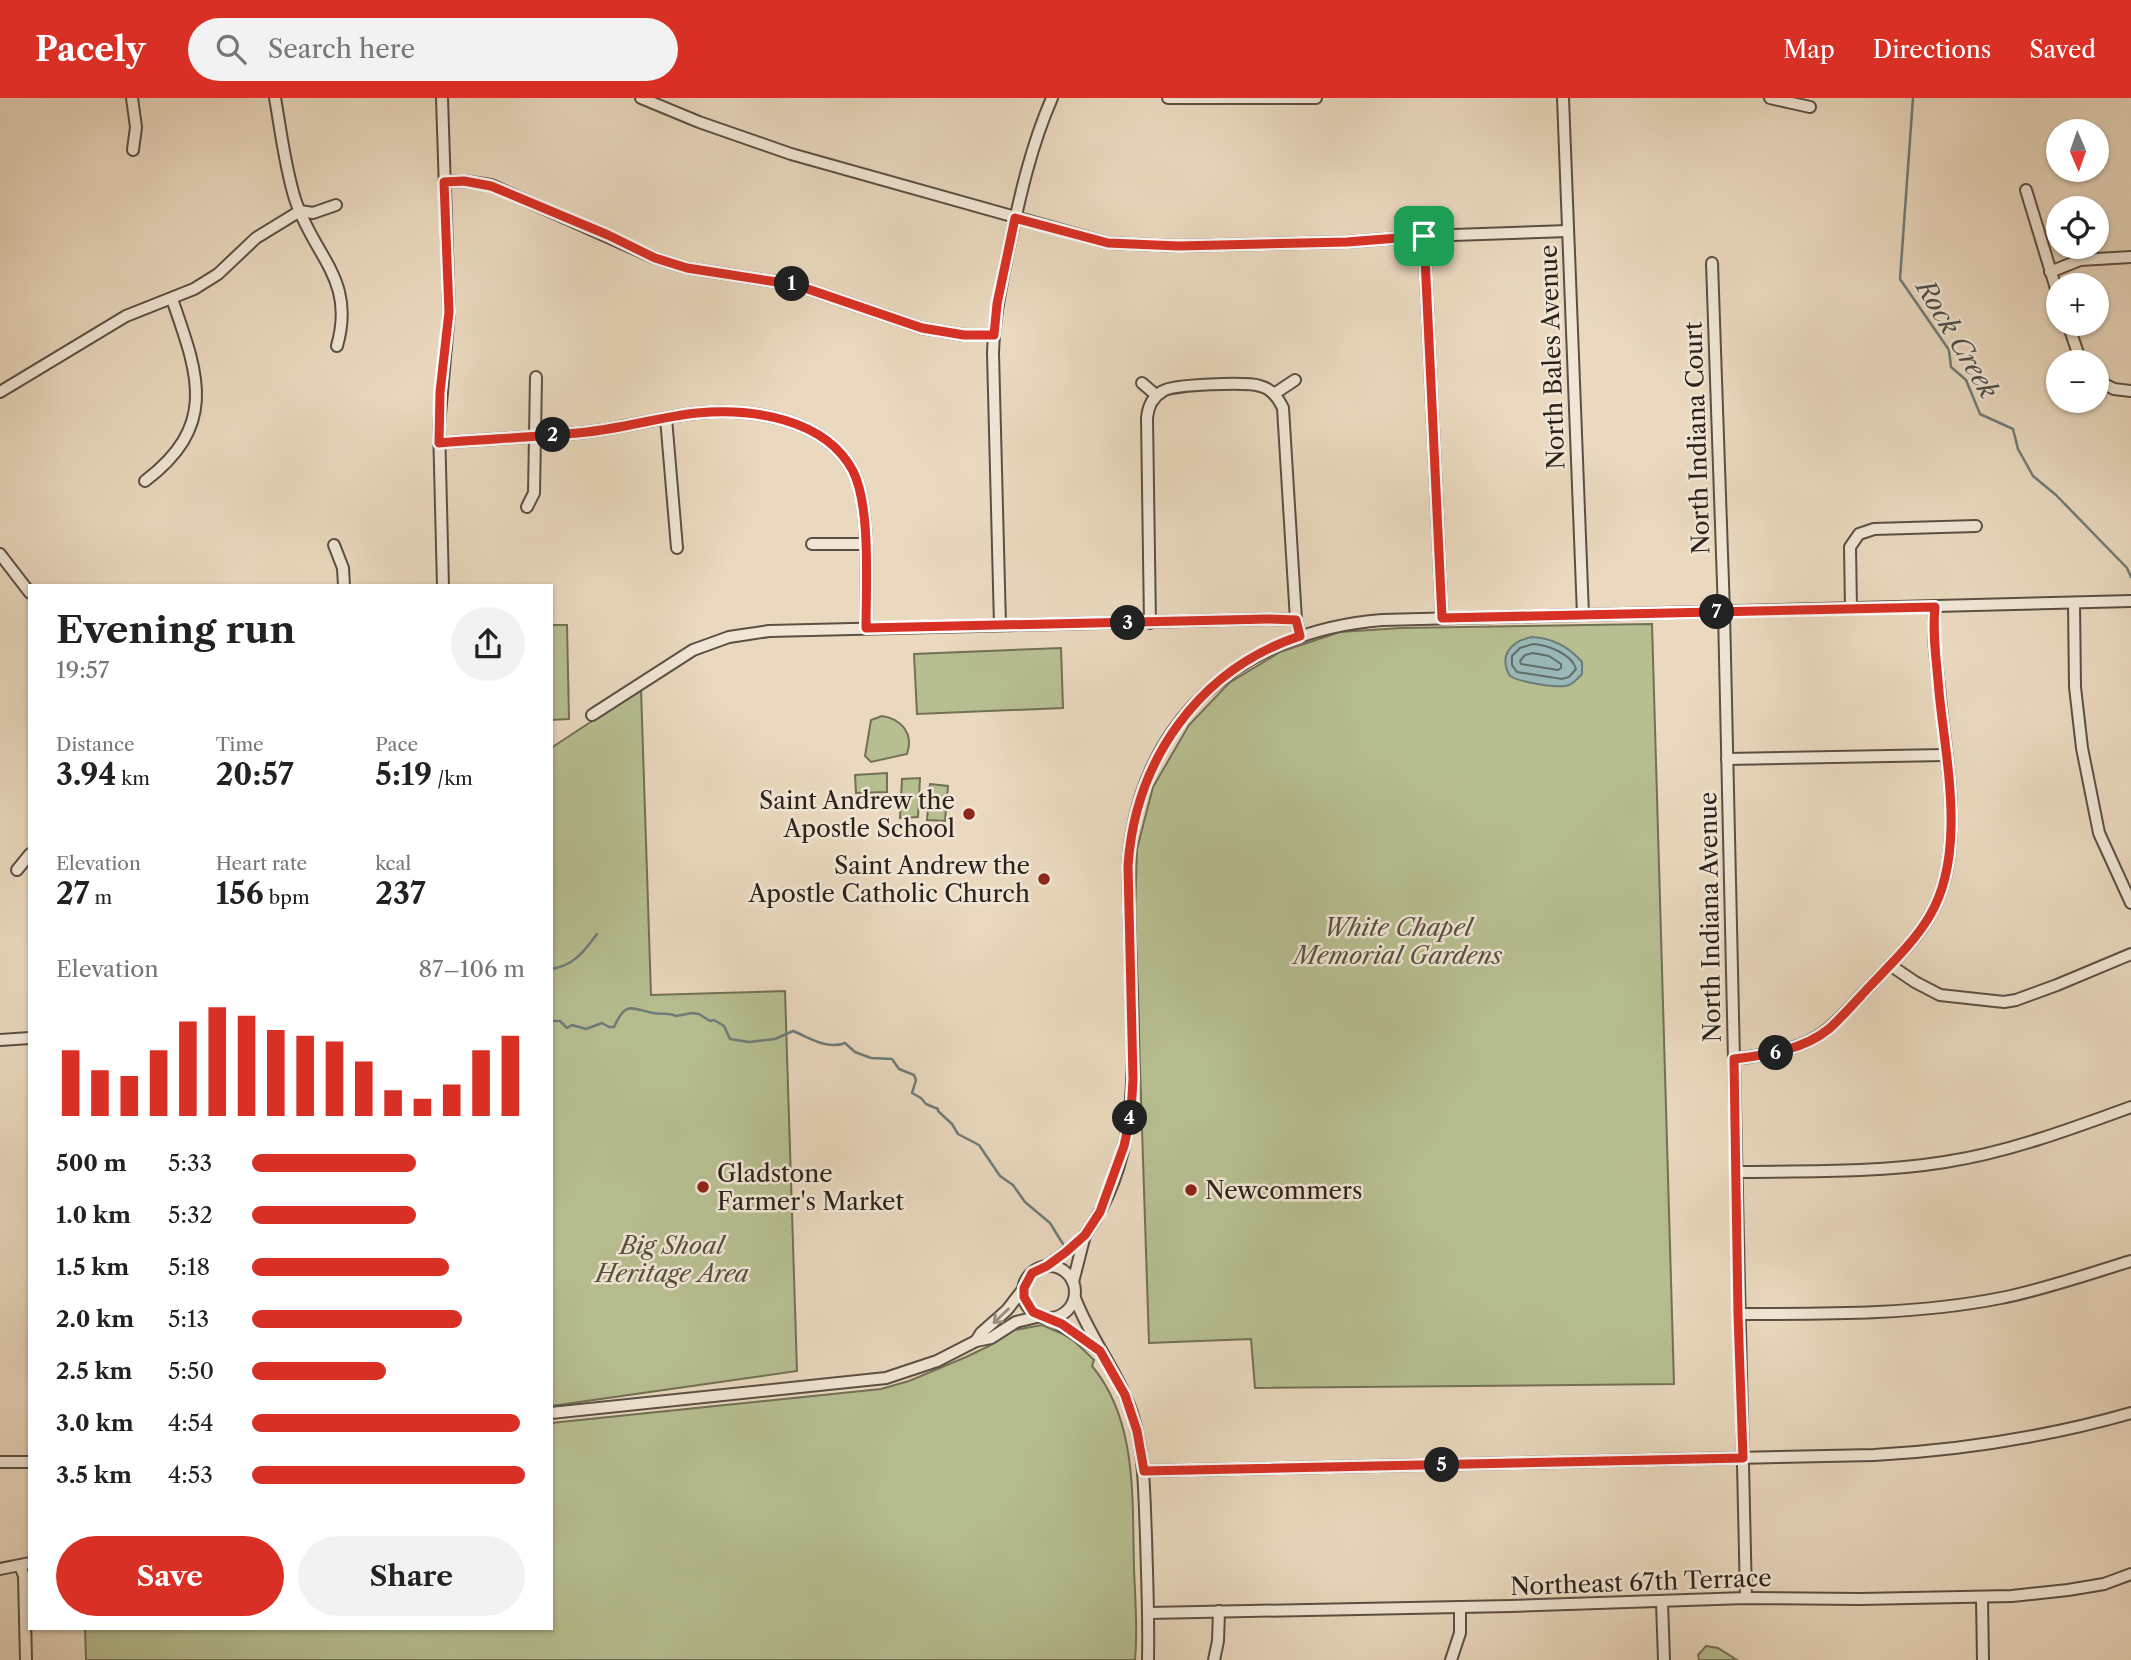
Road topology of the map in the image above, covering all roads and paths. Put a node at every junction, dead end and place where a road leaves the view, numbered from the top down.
1 (132, 98) edge
2 (275, 98) edge
3 (442, 98) edge
4 (641, 98) edge
5 (1052, 98) edge
6 (1168, 98) edge
7 (1316, 98) edge
8 (1563, 98) edge
9 (1770, 98) edge
10 (1281, 99) edge
11 (1810, 107) dead end
12 (133, 150) dead end
13 (444, 182) junction
14 (2026, 190) dead end
15 (337, 205) dead end
16 (300, 211) junction
17 (1015, 218) junction
18 (1568, 231) junction
19 (1424, 236) junction
20 (2131, 257) edge
21 (1712, 263) dead end
22 (2050, 272) joint
23 (172, 299) junction
24 (994, 335) junction
25 (337, 346) dead end
26 (536, 377) dead end
27 (1295, 380) dead end
28 (1142, 383) dead end
29 (2109, 386) edge
30 (2131, 391) edge
31 (0, 392) edge
32 (1274, 394) junction
33 (1156, 396) junction
34 (666, 418) junction
35 (536, 436) junction
36 (439, 443) junction
37 (145, 481) dead end
38 (527, 507) dead end
39 (1976, 526) dead end
40 (812, 544) dead end
41 (865, 544) junction
42 (334, 545) dead end
43 (677, 548) dead end
44 (0, 554) edge
45 (344, 584) edge
46 (443, 584) edge
47 (28, 590) edge
48 (2131, 601) edge
49 (2074, 603) junction
50 (1935, 607) junction
51 (1852, 609) junction
52 (1724, 612) junction
53 (1583, 615) junction
54 (1442, 618) junction
55 (1296, 620) junction
56 (1150, 623) junction
57 (1000, 625) junction
58 (866, 628) junction
59 (1300, 636) junction
60 (592, 715) dead end
61 (1945, 755) junction
62 (1727, 759) junction
63 (28, 856) edge
64 (17, 870) dead end
65 (2131, 903) edge
66 (2131, 954) edge
67 (1890, 965) junction
68 (28, 1038) edge
69 (0, 1040) edge
70 (1734, 1059) junction
71 (2131, 1107) edge
72 (1736, 1172) junction
73 (1085, 1235) junction
74 (2131, 1261) edge
75 (1047, 1266) junction
76 (1073, 1282) junction
77 (1024, 1288) junction
78 (1074, 1298) junction
79 (1738, 1314) junction
80 (1045, 1317) junction
81 (976, 1340) junction
82 (1100, 1351) junction
83 (553, 1413) edge
84 (2131, 1413) edge
85 (1743, 1458) junction
86 (0, 1462) edge
87 (28, 1462) edge
88 (1144, 1471) junction
89 (25, 1565) edge
90 (0, 1569) edge
91 (2131, 1574) edge
92 (1982, 1597) junction
93 (1746, 1598) junction
94 (1662, 1602) junction
95 (1460, 1607) junction
96 (1219, 1611) junction
97 (1149, 1613) junction
98 (26, 1660) edge
99 (1148, 1660) edge
100 (1214, 1660) edge
101 (1451, 1660) edge
102 (1664, 1660) edge
103 (1983, 1660) edge

1 - 12 street
2 - 16 street
3 - 13 street
4 - 17 street
5 - 17 street
6 - 10 street
7 - 10 street
8 - 18 street, North Bales Avenue
9 - 11 street
13 - 24 street
13 - 36 street
14 - 22 street
15 - 16 street
16 - 23 street
16 - 25 street
17 - 19 street
17 - 24 street
18 - 19 street
18 - 53 street, North Bales Avenue
19 - 54 street
20 - 22 street
21 - 52 street, North Indiana Court
23 - 31 street
23 - 37 street
24 - 57 street
26 - 35 street
27 - 32 street
28 - 33 street
29 - 30 street
32 - 33 street
32 - 55 street
33 - 56 street
34 - 35 street
34 - 41 street
34 - 43 street
35 - 36 street
35 - 38 street
36 - 46 street
39 - 51 street
40 - 41 street
41 - 58 street
42 - 45 street
44 - 47 street
48 - 49 street
49 - 50 street
49 - 65 street
50 - 51 street
50 - 61 street
51 - 52 street
52 - 53 street
52 - 62 street, North Indiana Avenue
53 - 54 street
54 - 59 street
55 - 56 street
55 - 59 street
56 - 57 street
57 - 58 street
58 - 60 street
59 - 73 street
61 - 62 street
61 - 67 street
62 - 70 street, North Indiana Avenue
63 - 64 street
66 - 67 street
67 - 70 street
68 - 69 street
70 - 72 street, North Indiana Avenue
71 - 72 street
72 - 79 street, North Indiana Avenue
73 - 75 street
73 - 76 street
74 - 79 street
75 - 76 street
75 - 77 street
76 - 78 street
77 - 80 street
77 -> 81 street
78 - 80 street
78 - 82 street
79 - 85 street, North Indiana Avenue
80 - 81 street
80 - 82 street
81 - 83 street
82 - 88 street
84 - 85 street
85 - 88 street
85 - 93 street, North Indiana Avenue
86 - 87 street
88 - 97 street
89 - 90 street
89 - 98 street
91 - 92 street, Northeast 67th Terrace
92 - 93 street, Northeast 67th Terrace
92 - 103 street
93 - 94 street, Northeast 67th Terrace
94 - 95 street, Northeast 67th Terrace
94 - 102 street
95 - 96 street, Northeast 67th Terrace
95 - 101 street
96 - 97 street, Northeast 67th Terrace
96 - 100 street
97 - 99 street

